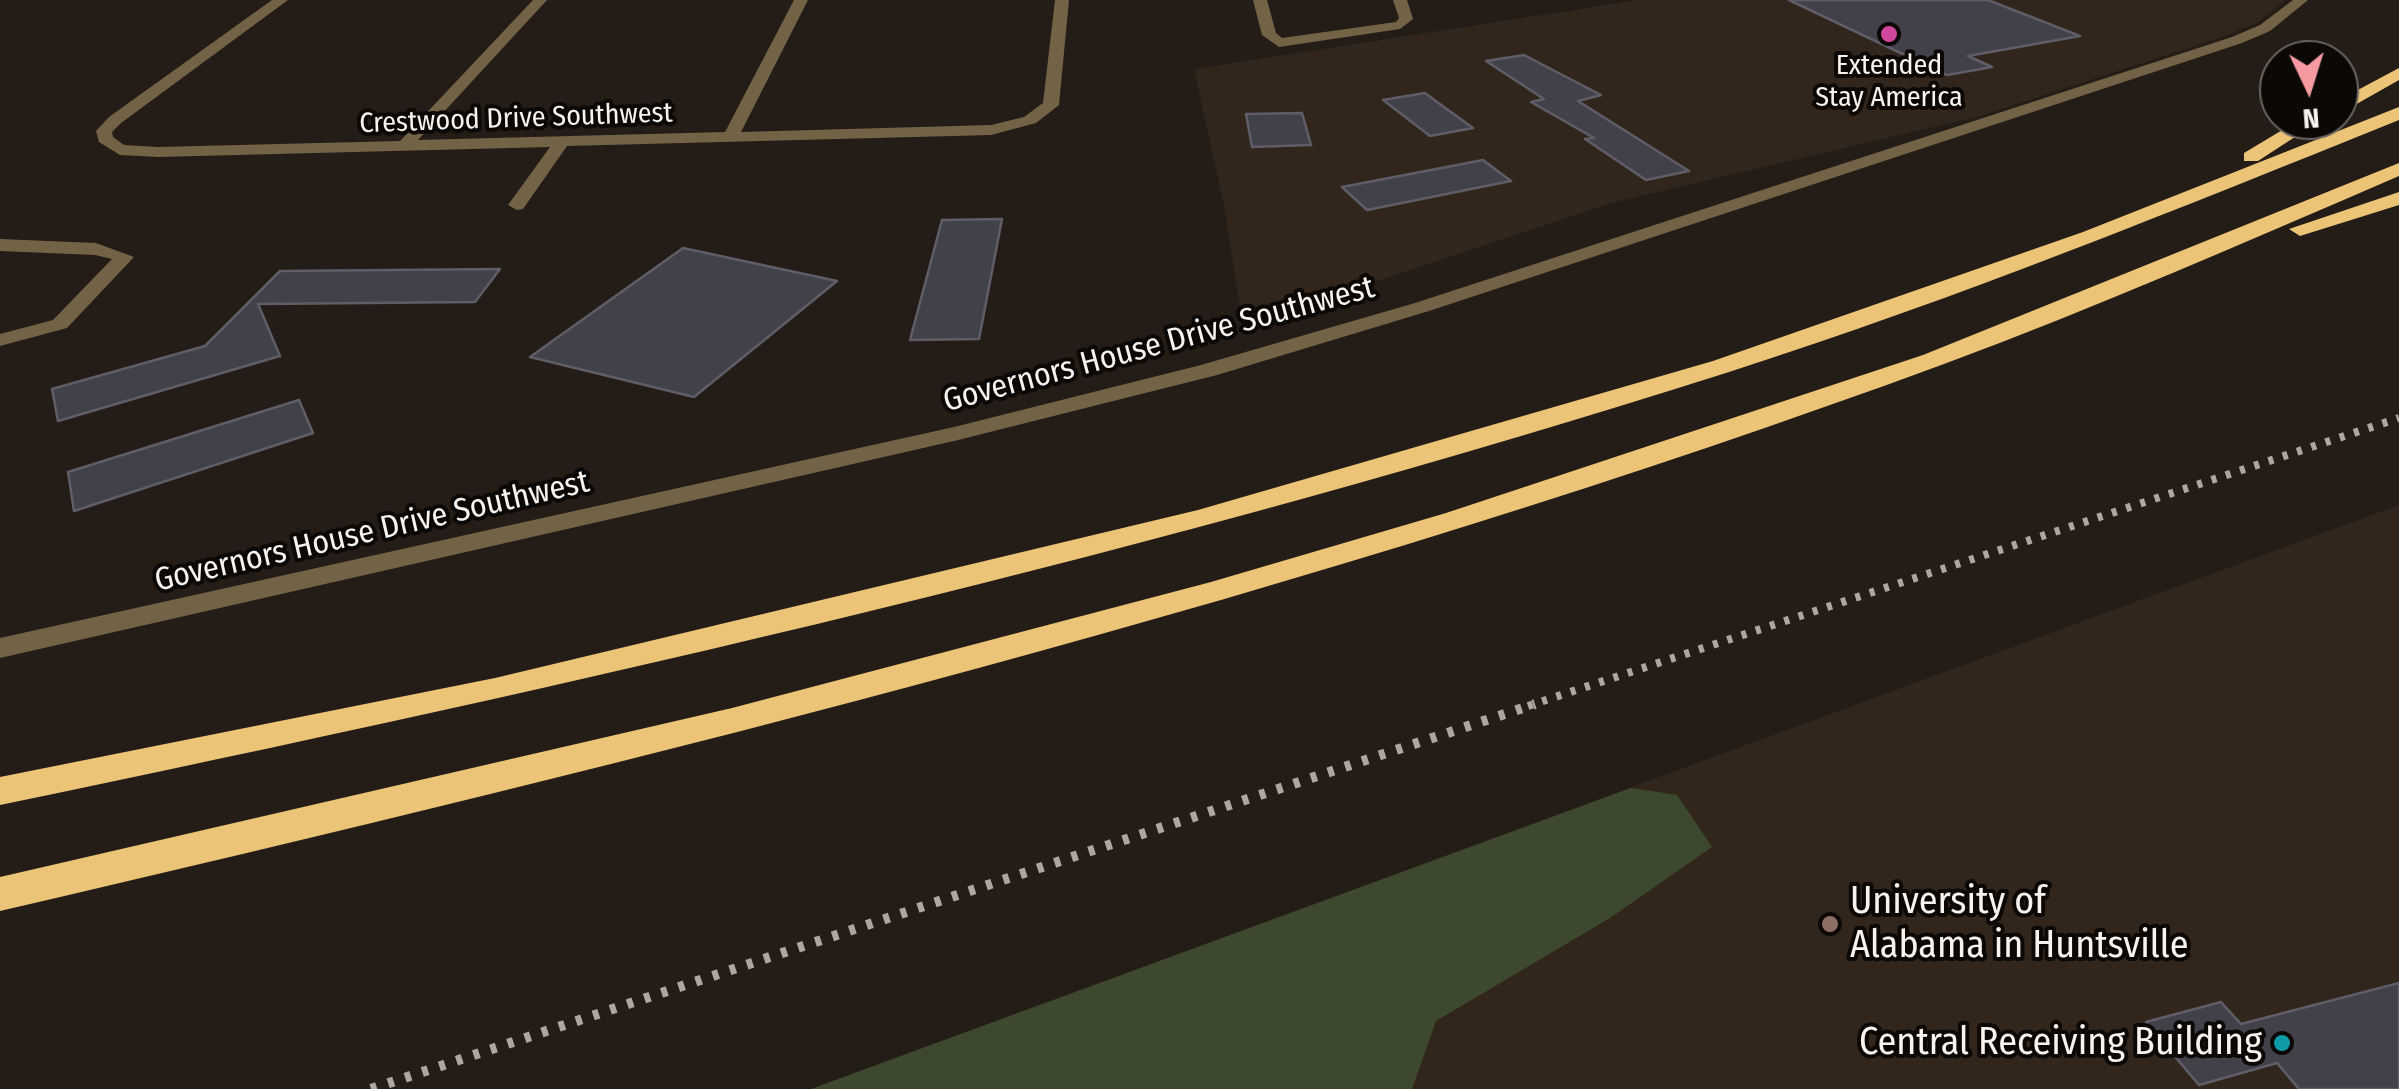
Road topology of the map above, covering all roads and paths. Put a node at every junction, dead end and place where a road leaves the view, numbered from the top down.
1 (281, 0) edge
2 (540, 0) edge
3 (801, 0) edge
4 (1062, 0) edge
5 (1260, 0) edge
6 (1400, 0) edge
7 (2301, 0) edge
8 (2399, 72) edge
9 (2359, 96) edge
10 (2399, 113) edge
11 (730, 138) junction
12 (2280, 140) edge
13 (562, 142) junction
14 (402, 147) junction
15 (2399, 170) edge
16 (2189, 196) junction
17 (2399, 198) edge
18 (517, 205) dead end
19 (0, 245) edge
20 (2191, 258) junction
21 (0, 340) edge
22 (0, 648) edge
23 (0, 791) edge
24 (0, 894) edge

1 - 14 street, Crestwood Drive Southwest
2 - 14 street
3 - 11 street
4 - 11 street, Crestwood Drive Southwest
5 - 6 street
7 - 22 street, Governors House Drive Southwest
8 - 9 highway
10 - 16 highway
11 - 13 street, Crestwood Drive Southwest
12 - 16 highway
13 - 14 street, Crestwood Drive Southwest
13 - 18 street
15 - 20 highway
16 - 23 highway
17 - 20 highway
19 - 21 street
20 - 24 highway

